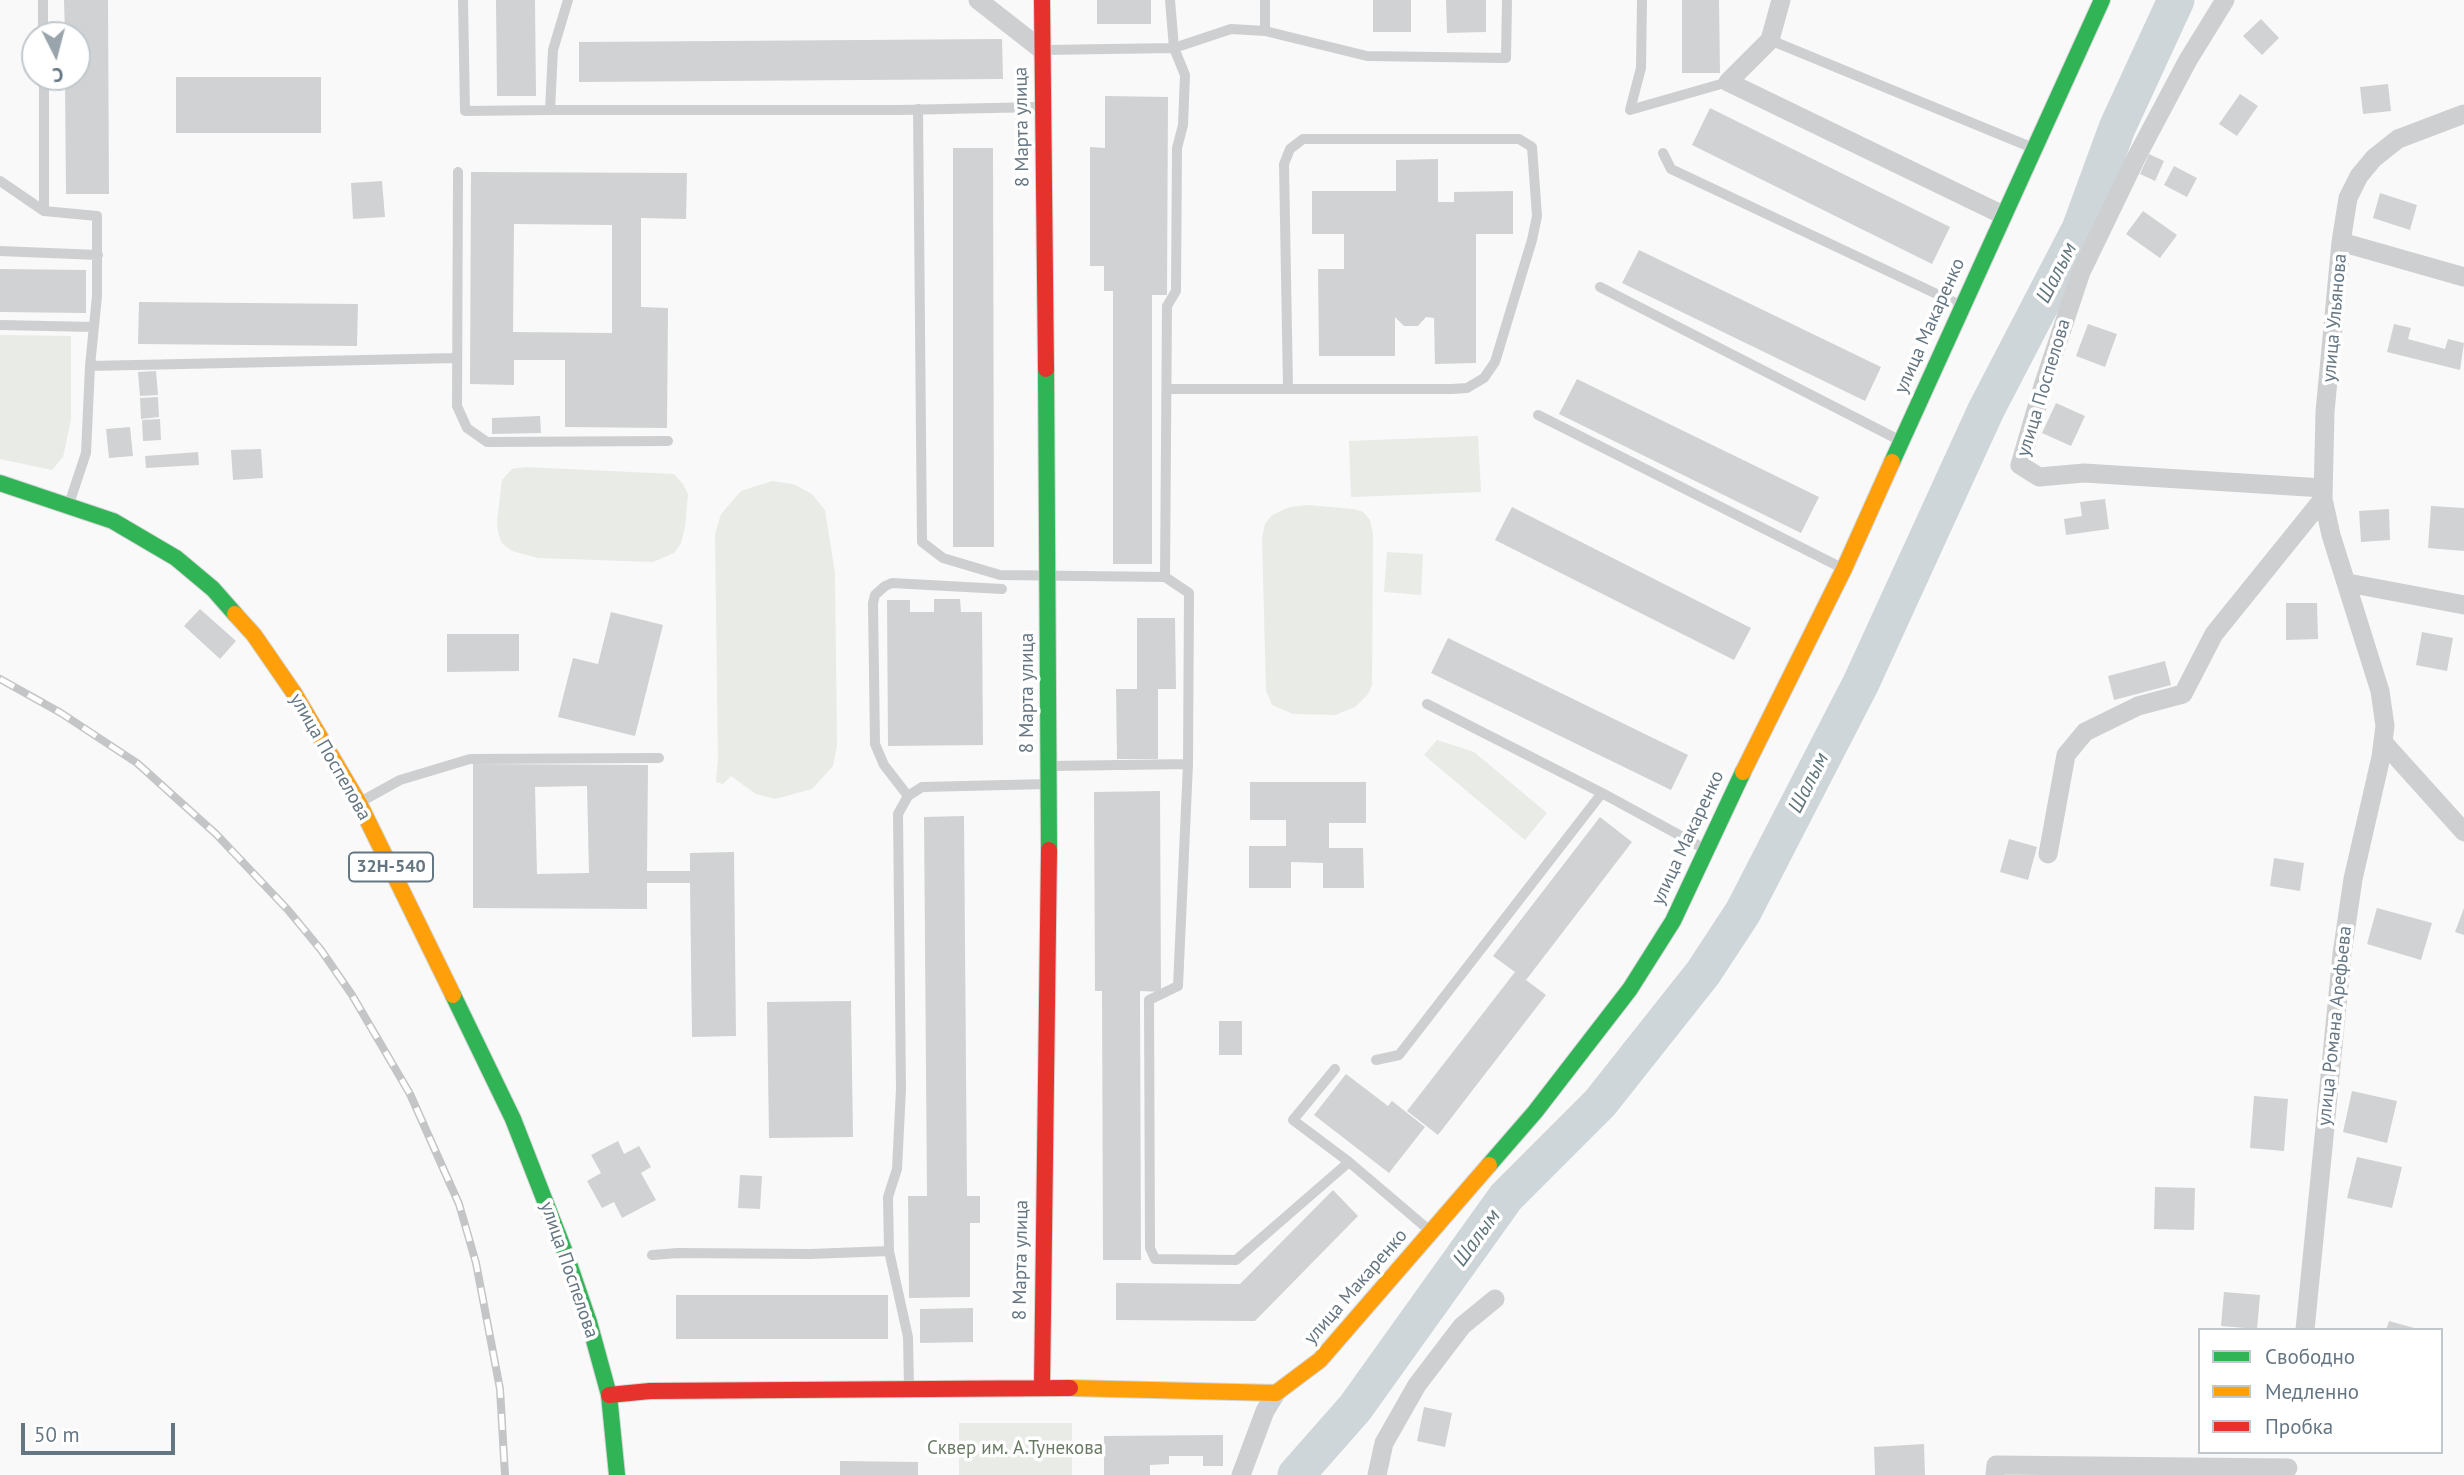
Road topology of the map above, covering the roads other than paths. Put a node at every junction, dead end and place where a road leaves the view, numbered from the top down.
1 (43, 0) edge
2 (463, 0) edge
3 (568, 0) edge
4 (978, 0) edge
5 (1042, 0) edge
6 (1170, 0) edge
7 (1265, 0) edge
8 (1507, 0) edge
9 (1642, 0) edge
10 (1781, 0) edge
11 (2102, 0) edge
12 (2225, 0) edge
13 (43, 21) edge
14 (1265, 31) junction
15 (1770, 40) junction
16 (1174, 48) junction
17 (1042, 50) junction
18 (1728, 82) junction
19 (44, 91) edge
20 (1042, 107) junction
21 (918, 109) junction
22 (550, 110) junction
23 (2464, 114) edge
24 (2033, 149) junction
25 (1663, 153) dead end
26 (458, 172) dead end
27 (0, 181) edge
28 (44, 211) junction
29 (2003, 215) junction
30 (2341, 243) junction
31 (0, 251) edge
32 (97, 256) junction
33 (2464, 277) edge
34 (1600, 287) dead end
35 (1962, 305) junction
36 (0, 325) edge
37 (94, 327) junction
38 (457, 358) junction
39 (90, 366) junction
40 (1288, 388) junction
41 (1167, 389) junction
42 (1538, 415) dead end
43 (1901, 441) junction
44 (668, 442) dead end
45 (0, 483) edge
46 (2323, 494) junction
47 (69, 505) junction
48 (1844, 569) junction
49 (1049, 577) junction
50 (1165, 577) junction
51 (2348, 583) junction
52 (1002, 589) dead end
53 (2464, 605) edge
54 (1427, 705) dead end
55 (2384, 734) junction
56 (659, 758) dead end
57 (1188, 764) junction
58 (1049, 766) junction
59 (1049, 784) junction
60 (1602, 793) junction
61 (908, 796) junction
62 (359, 803) junction
63 (2464, 832) edge
64 (1705, 849) junction
65 (2048, 855) dead end
66 (1376, 1060) dead end
67 (1335, 1069) dead end
68 (1349, 1162) junction
69 (1432, 1233) junction
70 (889, 1251) junction
71 (652, 1255) dead end
72 (1495, 1299) dead end
73 (2305, 1328) edge
74 (1042, 1387) junction
75 (909, 1388) junction
76 (1276, 1393) junction
77 (609, 1395) junction
78 (2289, 1465) edge
79 (617, 1475) edge
80 (1241, 1475) edge
81 (1377, 1475) edge
82 (1995, 1475) edge

1 - 13 lane
2 - 22 lane
3 - 22 lane
4 - 17 street
5 - 17 street, 8 Марта улица
6 - 16 lane
7 - 14 lane
8 - 14 lane
9 - 18 lane
10 - 15 street
11 - 24 street, улица Макаренко
12 - 46 street, улица Поспелова
14 - 16 lane
15 - 18 street
15 - 24 lane
16 - 17 lane
16 - 41 lane
17 - 20 street, 8 Марта улица
18 - 29 street
19 - 28 lane
20 - 21 lane
20 - 49 street, 8 Марта улица
21 - 22 lane
21 - 49 lane
23 - 30 street, улица Ульянова
24 - 29 street, улица Макаренко
25 - 35 lane
26 - 38 lane
27 - 28 lane
28 - 32 lane
29 - 35 street, улица Макаренко
30 - 33 street
30 - 46 street, улица Ульянова
31 - 32 lane
32 - 37 lane
34 - 43 lane
35 - 43 street, улица Макаренко
36 - 37 lane
37 - 39 lane
38 - 39 lane
38 - 44 lane
39 - 47 lane
40 - 40 lane
40 - 41 lane
41 - 50 lane
42 - 48 lane
43 - 48 street, улица Макаренко
45 - 47 street, улица Поспелова / 32Н-540
46 - 51 street, улица Ульянова
46 - 65 street
47 - 62 street, улица Поспелова / 32Н-540
48 - 64 street, улица Макаренко
49 - 50 lane
49 - 58 street, 8 Марта улица
50 - 57 lane
51 - 53 street
51 - 55 street, улица Ульянова
52 - 61 lane
54 - 60 lane
55 - 63 street
55 - 73 street, улица Романа Арефьева
56 - 62 lane
57 - 58 lane
57 - 68 lane
58 - 59 street, 8 Марта улица
59 - 61 lane
59 - 74 street, 8 Марта улица
60 - 64 lane
60 - 66 lane
61 - 70 lane
62 - 77 street, улица Поспелова / 32Н-540
64 - 69 street, улица Макаренко
67 - 68 lane
68 - 69 lane
69 - 76 street, улица Макаренко
70 - 71 lane
70 - 75 lane
72 - 81 street
74 - 75 street
74 - 76 street
75 - 77 street
76 - 80 street
77 - 79 street, улица Поспелова / 32Н-540
78 - 82 street

